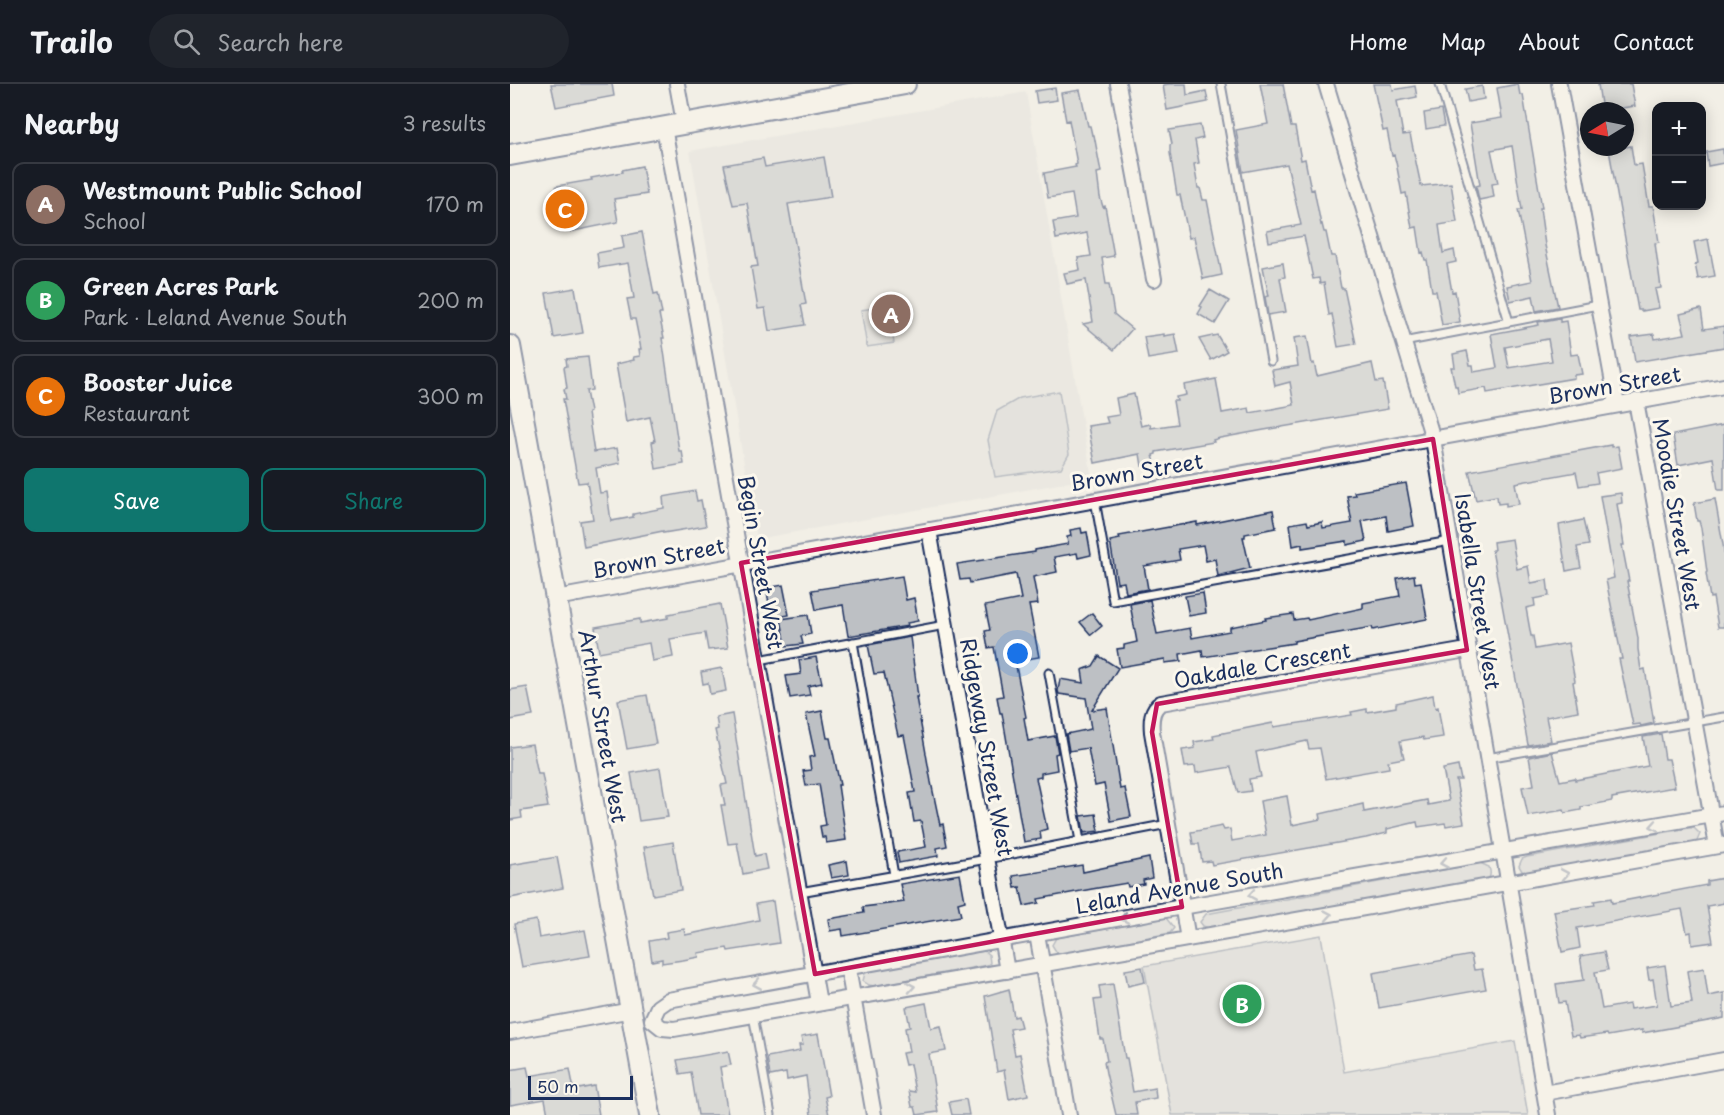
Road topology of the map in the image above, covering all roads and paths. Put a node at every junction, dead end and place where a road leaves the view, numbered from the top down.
1 (677, 84) edge
2 (1118, 84) edge
3 (1221, 84) edge
4 (1326, 84) edge
5 (1440, 84) edge
6 (1559, 84) edge
7 (898, 85) edge
8 (684, 123) junction
9 (664, 127) junction
10 (510, 155) edge
11 (1154, 279) dead end
12 (1598, 305) junction
13 (1509, 322) junction
14 (1403, 342) junction
15 (510, 346) edge
16 (1271, 361) dead end
17 (1724, 386) edge
18 (1636, 401) junction
19 (1617, 405) junction
20 (1433, 439) junction
21 (1095, 500) junction
22 (929, 530) junction
23 (1450, 541) junction
24 (741, 563) junction
25 (556, 598) junction
26 (945, 625) junction
27 (853, 642) junction
28 (1467, 650) junction
29 (759, 660) junction
30 (1049, 673) dead end
31 (1724, 717) edge
32 (1695, 723) junction
33 (1486, 759) junction
34 (1718, 815) edge
35 (1168, 824) junction
36 (1080, 841) junction
37 (1720, 846) edge
38 (1502, 853) junction
39 (987, 860) junction
40 (894, 874) junction
41 (1508, 884) junction
42 (800, 892) junction
43 (1182, 907) junction
44 (1036, 934) junction
45 (1188, 939) junction
46 (1001, 940) junction
47 (1042, 965) junction
48 (848, 968) junction
49 (1007, 971) junction
50 (814, 974) junction
51 (853, 997) junction
52 (819, 1003) junction
53 (753, 1015) junction
54 (639, 1018) junction
55 (510, 1032) edge
56 (1724, 1060) edge
57 (1544, 1093) junction
58 (651, 1115) edge
59 (771, 1115) edge
60 (874, 1115) edge
61 (1069, 1115) edge
62 (1548, 1115) edge

1 - 8 street
2 - 11 street
3 - 16 lane
4 - 14 street, Isabella Street West
5 - 13 lane
6 - 12 street
7 - 8 main road
8 - 9 main road
9 - 10 main road
9 - 24 street, Begin Street West
12 - 13 lane
12 - 19 street
13 - 14 lane
14 - 20 street, Isabella Street West
15 - 25 main road, Arthur Street West
17 - 18 street, Brown Street
18 - 19 street, Brown Street
18 - 32 street, Moodie Street West
19 - 20 street, Brown Street
20 - 21 street, Brown Street
20 - 23 street, Isabella Street West
21 - 22 street, Brown Street
21 - 23 lane
22 - 24 street, Brown Street
22 - 26 street, Ridgeway Street West
23 - 28 street, Isabella Street West
24 - 25 street, Brown Street
24 - 29 street, Begin Street West
25 - 54 main road, Arthur Street West
26 - 27 lane
26 - 39 street, Ridgeway Street West
27 - 29 lane
27 - 40 lane
28 - 33 street, Isabella Street West
28 - 35 street, Oakdale Crescent
29 - 42 street, Begin Street West
30 - 36 lane
31 - 32 lane
32 - 33 lane
32 - 34 street, Moodie Street West
33 - 38 street, Isabella Street West
34 - 37 street, Moodie Street West
34 -> 38 street, Leland Avenue South
35 - 36 lane
35 - 43 street, Oakdale Crescent
36 - 39 lane
41 -> 37 street
38 - 41 street, Isabella Street West
38 -> 43 street, Leland Avenue South
39 - 40 lane
39 - 46 street, Ridgeway Street West
40 - 42 lane
45 -> 41 street
41 - 57 street, Isabella Street West
42 - 50 street, Begin Street West
43 -> 44 street, Leland Avenue South
43 - 45 street, Oakdale Crescent
44 - 46 street, Leland Avenue South
44 - 47 street
45 - 47 street
46 - 48 street, Leland Avenue South
46 - 49 street, Ridgeway Street West
47 - 49 street
47 - 61 street
48 - 50 street, Leland Avenue South
48 - 51 street
51 -> 49 street
50 - 52 street, Begin Street West
50 -> 54 street, Leland Avenue South
51 - 52 street
51 - 60 street
52 - 53 street
53 - 54 street
53 - 59 lane
54 - 55 street
54 - 58 main road, Arthur Street West
56 - 57 street
57 - 62 street, Isabella Street West

